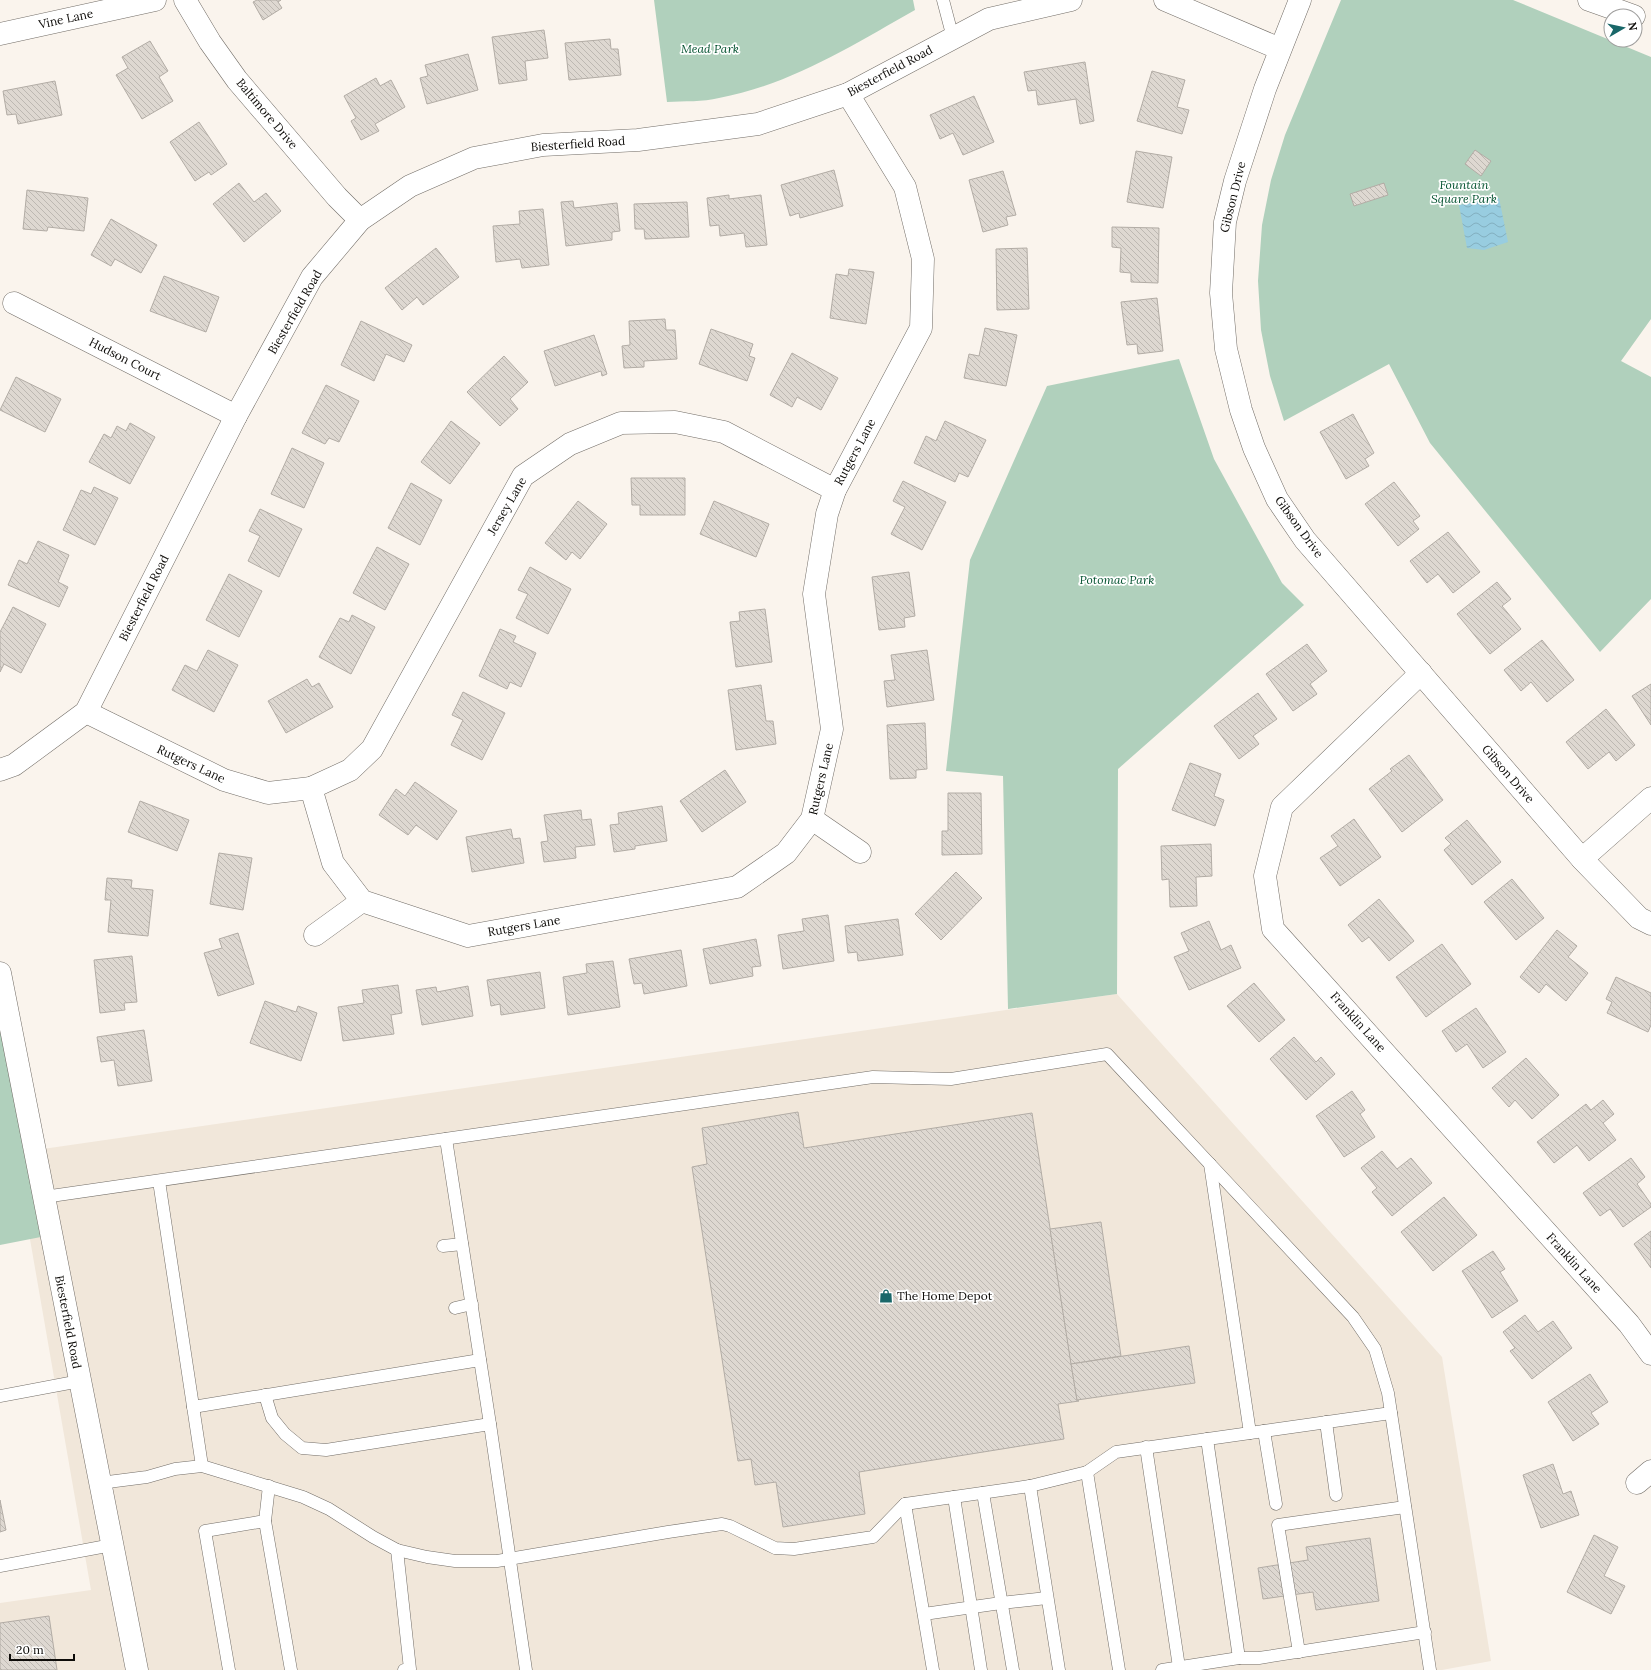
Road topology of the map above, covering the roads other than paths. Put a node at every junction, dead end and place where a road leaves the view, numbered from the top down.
1 (155, 0) edge
2 (185, 0) edge
3 (943, 0) edge
4 (1071, 0) edge
5 (1165, 0) edge
6 (1300, 0) edge
7 (1589, 0) edge
8 (1612, 8) edge
9 (0, 34) edge
10 (953, 38) junction
11 (1280, 49) junction
12 (848, 94) junction
13 (360, 220) junction
14 (14, 303) dead end
15 (236, 416) junction
16 (835, 490) junction
17 (1421, 673) junction
18 (86, 712) junction
19 (0, 770) edge
20 (311, 788) junction
21 (1651, 798) edge
22 (812, 819) junction
23 (860, 852) dead end
24 (1582, 859) junction
25 (362, 901) junction
26 (1651, 924) edge
27 (315, 935) dead end
28 (0, 973) edge
29 (446, 1139) junction
30 (1210, 1164) junction
31 (159, 1181) junction
32 (44, 1197) junction
33 (462, 1244) junction
34 (443, 1246) dead end
35 (472, 1304) junction
36 (455, 1308) dead end
37 (1651, 1354) edge
38 (480, 1360) junction
39 (80, 1381) junction
40 (265, 1395) junction
41 (0, 1396) edge
42 (193, 1407) junction
43 (1390, 1413) junction
44 (1326, 1422) junction
45 (490, 1424) junction
46 (1264, 1431) junction
47 (1250, 1433) junction
48 (1207, 1439) junction
49 (1146, 1447) junction
50 (202, 1466) junction
51 (1087, 1472) junction
52 (100, 1483) junction
53 (269, 1486) junction
54 (1030, 1486) junction
55 (983, 1493) junction
56 (1336, 1495) dead end
57 (954, 1497) junction
58 (905, 1504) junction
59 (1276, 1504) dead end
60 (1405, 1507) junction
61 (265, 1521) junction
62 (112, 1545) junction
63 (397, 1550) junction
64 (510, 1558) junction
65 (0, 1566) edge
66 (1047, 1598) junction
67 (1001, 1603) junction
68 (972, 1607) junction
69 (924, 1614) junction
70 (1425, 1632) junction
71 (1299, 1652) junction
72 (1239, 1658) junction
73 (1179, 1667) junction
74 (136, 1670) edge
75 (229, 1670) edge
76 (291, 1670) edge
77 (408, 1670) edge
78 (526, 1670) edge
79 (933, 1670) edge
80 (981, 1670) edge
81 (1013, 1670) edge
82 (1059, 1670) edge
83 (1118, 1670) edge
84 (1162, 1670) edge
85 (1430, 1670) edge

1 - 9 street, Vine Lane
2 - 13 street, Baltimore Drive
3 - 10 lane
4 - 10 street, Biesterfield Road
5 - 11 street
6 - 11 street, Gibson Drive
7 - 8 street
10 - 12 street, Biesterfield Road
11 - 17 street, Gibson Drive
12 - 13 street, Biesterfield Road
12 - 16 street, Rutgers Lane
13 - 15 street, Biesterfield Road
14 - 15 street, Hudson Court
15 - 18 street, Biesterfield Road
16 - 20 street, Jersey Lane
16 - 22 street, Rutgers Lane
17 - 24 street, Gibson Drive
17 - 37 street, Franklin Lane
18 - 19 street, Biesterfield Road
18 - 20 street, Rutgers Lane
20 - 25 street
21 - 24 street
22 - 23 street
22 - 25 street, Rutgers Lane
24 - 26 street, Gibson Drive
25 - 27 street
28 - 32 street, Biesterfield Road
29 - 30 lane
29 - 31 lane
29 - 33 lane
30 - 43 lane
30 - 47 lane
31 - 32 lane
31 - 42 lane
32 - 39 street, Biesterfield Road
33 - 34 lane
33 - 35 lane
35 - 36 lane
35 - 38 lane
38 - 40 lane
38 - 45 lane
39 - 41 lane
39 - 52 street, Biesterfield Road
40 - 42 lane
40 - 45 lane
42 - 50 lane
43 - 44 lane
43 - 60 lane
44 - 46 lane
44 - 56 lane
45 - 64 lane
46 - 47 lane
46 - 59 lane
47 - 48 lane
48 - 49 lane
48 - 72 lane
49 - 51 lane
49 - 73 lane
50 - 52 lane
50 - 53 lane
51 - 54 lane
51 - 83 lane
52 - 62 street, Biesterfield Road
53 - 61 lane
53 - 63 lane
54 - 55 lane
54 - 66 lane
55 - 57 lane
55 - 67 lane
57 - 58 lane
57 - 68 lane
58 - 64 lane
58 - 69 lane
60 - 70 lane
60 - 71 lane
61 - 75 lane
61 - 76 lane
62 - 65 lane
62 - 74 street, Biesterfield Road
63 - 64 lane
63 - 77 lane
64 - 78 lane
66 - 67 lane
66 - 82 lane
67 - 68 lane
67 - 81 lane
68 - 69 lane
68 - 80 lane
69 - 79 lane
70 - 71 lane
70 - 85 lane
71 - 72 lane
72 - 73 lane
73 - 84 lane

